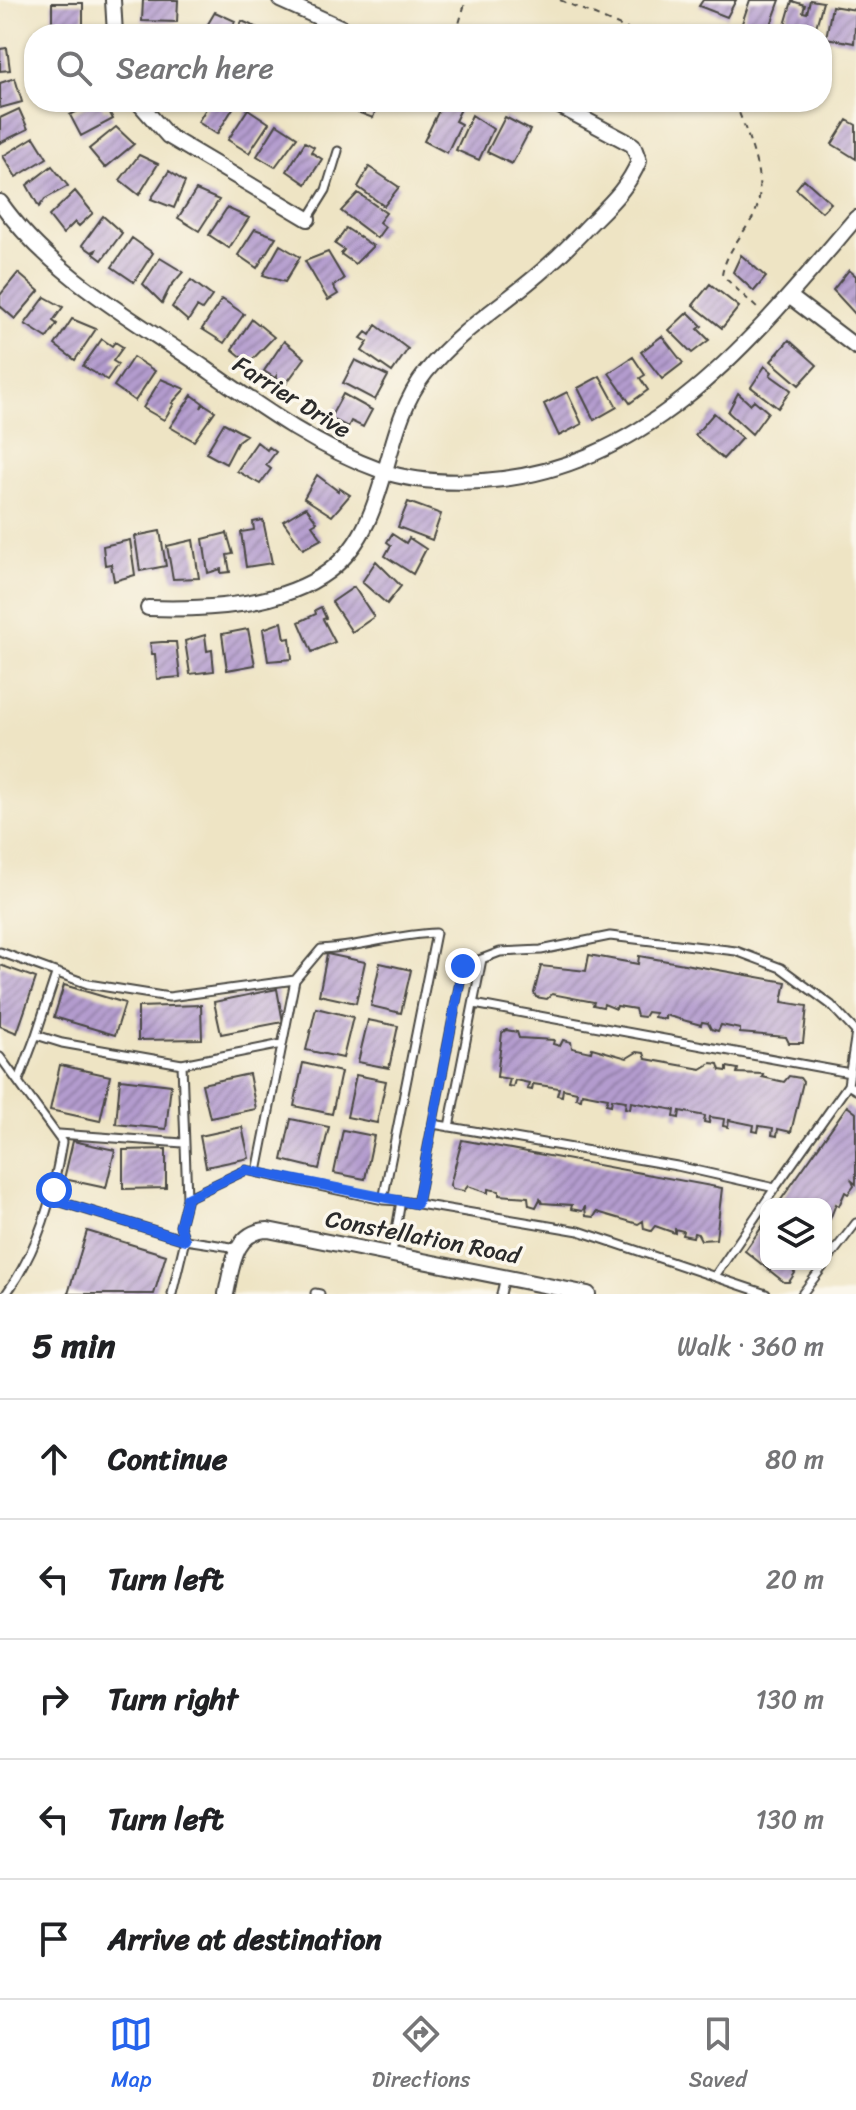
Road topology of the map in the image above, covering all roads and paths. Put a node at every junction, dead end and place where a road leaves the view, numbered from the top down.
1 (113, 0) edge
2 (280, 0) edge
3 (466, 0) edge
4 (560, 0) edge
5 (114, 24) edge
6 (333, 24) edge
7 (459, 24) edge
8 (616, 24) edge
9 (147, 112) edge
10 (571, 112) edge
11 (738, 112) edge
12 (338, 151) dead end
13 (0, 202) edge
14 (856, 218) edge
15 (308, 219) joint
16 (789, 296) junction
17 (769, 319) junction
18 (856, 347) edge
19 (385, 472) junction
20 (148, 608) dead end
21 (0, 952) edge
22 (482, 959) junction
23 (56, 974) junction
24 (295, 980) junction
25 (474, 1004) junction
26 (36, 1035) junction
27 (282, 1044) junction
28 (0, 1057) edge
29 (182, 1064) junction
30 (850, 1073) junction
31 (19, 1080) junction
32 (848, 1085) junction
33 (856, 1090) edge
34 (434, 1122) junction
35 (449, 1127) junction
36 (59, 1134) junction
37 (183, 1143) junction
38 (257, 1172) junction
39 (775, 1188) junction
40 (187, 1198) junction
41 (51, 1199) junction
42 (383, 1200) junction
43 (401, 1201) junction
44 (417, 1204) junction
45 (856, 1223) edge
46 (185, 1240) junction
47 (238, 1248) junction
48 (392, 1253) junction
49 (832, 1254) edge
50 (820, 1270) edge
51 (506, 1275) junction
52 (715, 1276) junction
53 (6, 1294) edge
54 (172, 1294) edge
55 (226, 1294) edge
56 (501, 1294) edge
57 (588, 1294) edge
58 (766, 1294) edge
59 (802, 1294) edge

1 - 5 street
2 - 6 street
3 - 7 path
4 - 8 path
9 - 15 street
10 - 19 street
11 - 17 path
12 - 15 lane
13 - 19 street, Farrier Drive
14 - 16 street, Farrier Drive
16 - 17 street, Farrier Drive
16 - 18 street
17 - 19 street, Farrier Drive
19 - 20 street
21 - 23 lane
22 - 25 lane
22 - 30 lane
22 - 34 lane
23 - 24 lane
23 - 26 lane
24 - 27 lane
24 - 42 lane
25 - 30 lane
25 - 35 lane
26 - 29 lane
26 - 31 lane
27 - 29 lane
27 - 38 lane
28 - 31 lane
29 - 37 lane
30 - 32 lane
31 - 36 lane
32 - 33 lane
32 - 39 lane
34 - 35 lane
34 - 44 lane
35 - 39 lane
36 - 37 lane
36 - 41 lane
37 - 40 lane
38 - 40 lane
38 - 42 lane
39 - 52 lane
40 - 46 lane
41 - 46 lane
41 - 53 lane
42 - 43 lane
43 - 44 lane
43 - 48 lane
44 - 52 lane
45 - 49 lane
46 - 47 lane
46 - 54 lane
47 - 48 street, Constellation Road
47 - 55 street
48 - 51 street, Constellation Road
50 - 59 lane
51 - 56 lane
51 - 57 street, Constellation Road
52 - 58 lane

